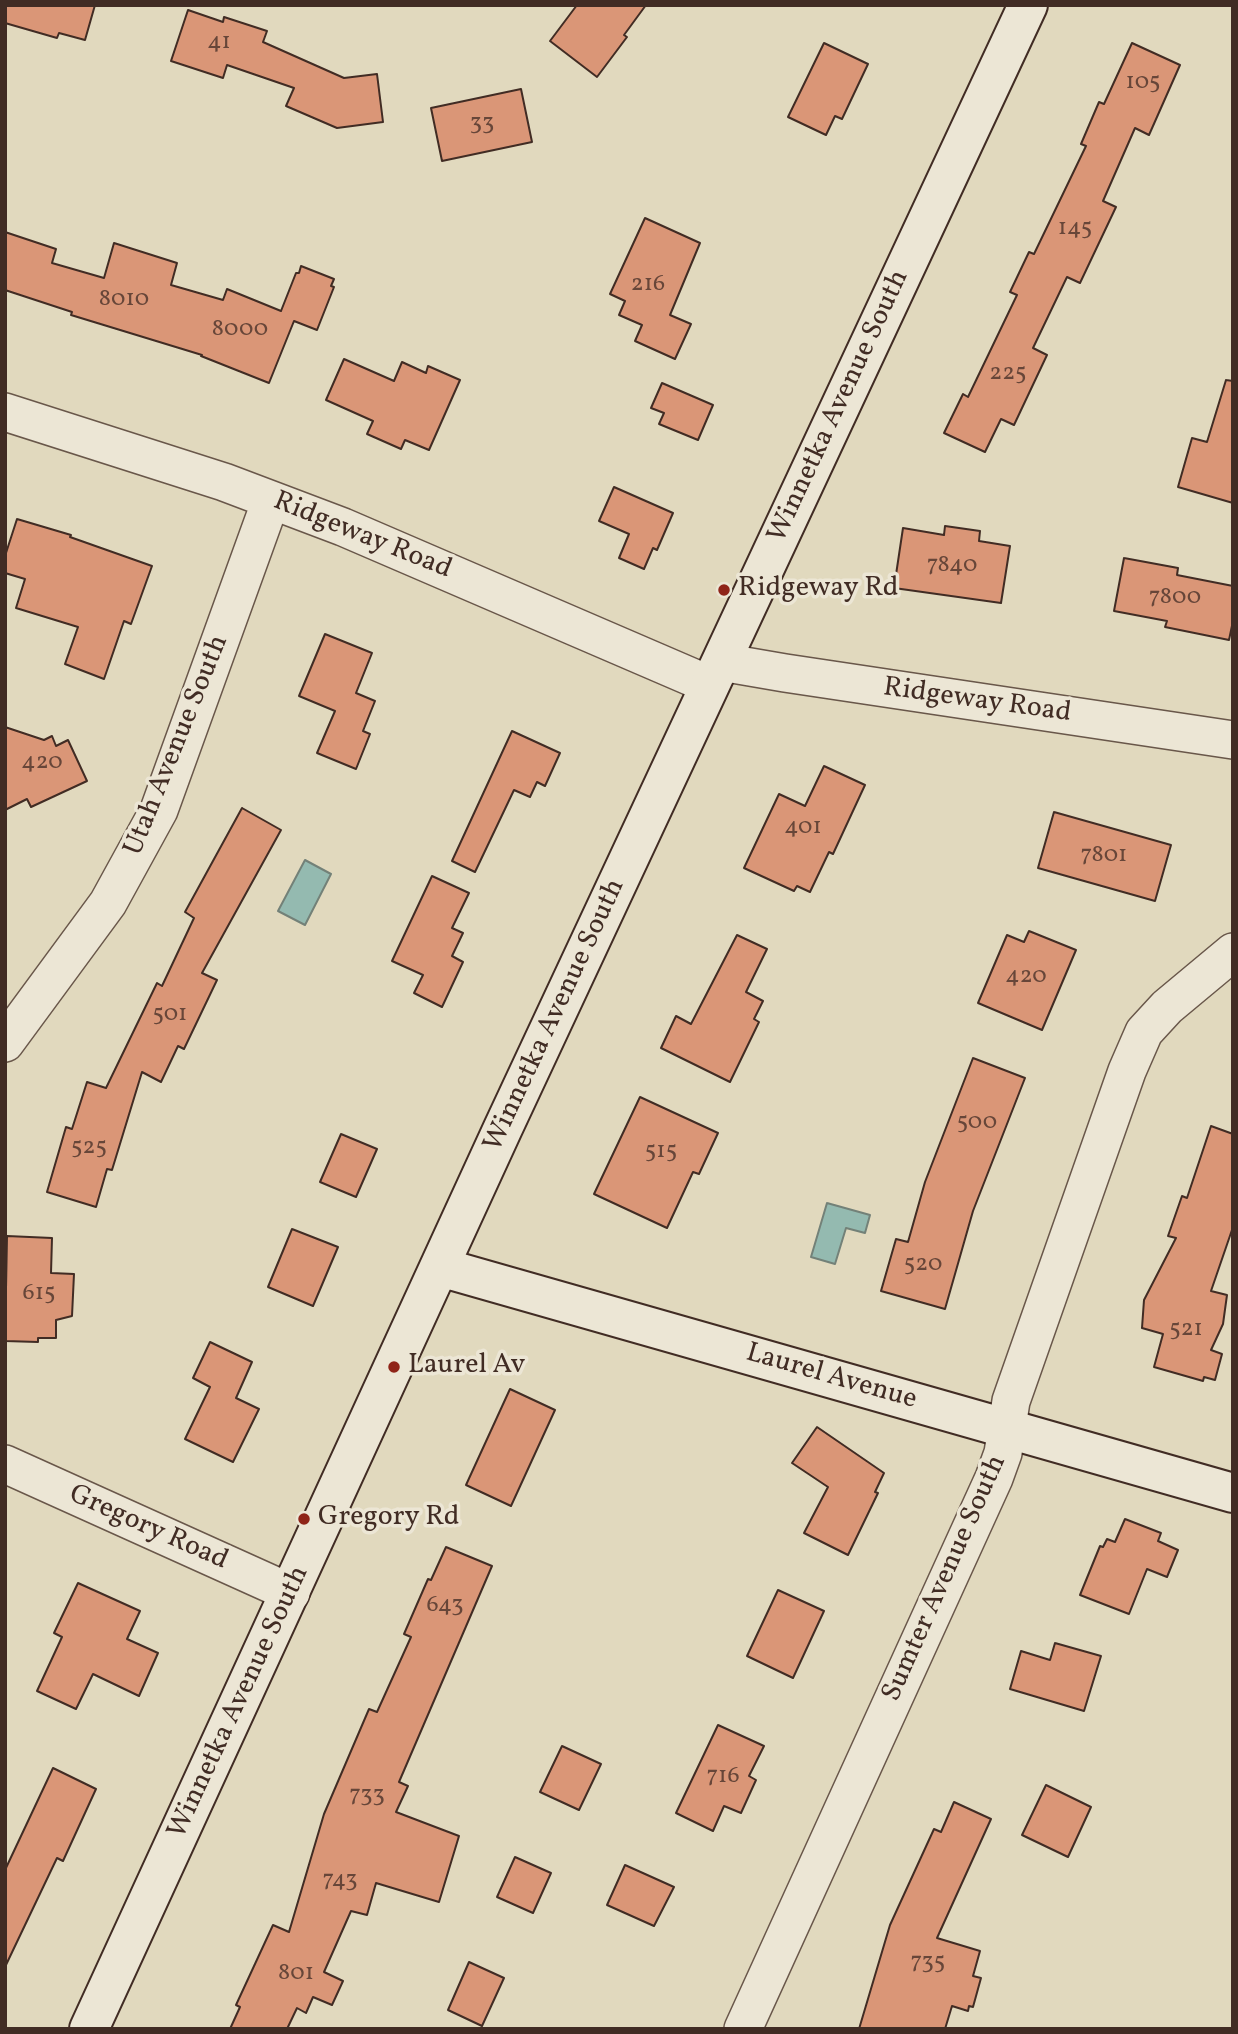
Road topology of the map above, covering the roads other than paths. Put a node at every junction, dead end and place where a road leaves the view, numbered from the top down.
1 (1027, 5) edge
2 (5, 412) edge
3 (271, 500) junction
4 (716, 673) junction
5 (1233, 740) edge
6 (1233, 952) edge
7 (5, 1043) edge
8 (440, 1266) junction
9 (1008, 1429) junction
10 (5, 1464) edge
11 (1229, 1492) edge
12 (291, 1594) junction
13 (89, 2029) edge
14 (743, 2029) edge

1 - 4 street, Winnetka Avenue South
2 - 3 street, Ridgeway Road
3 - 4 street, Ridgeway Road
3 - 7 street, Utah Avenue South
4 - 5 street, Ridgeway Road
4 - 8 street, Winnetka Avenue South
6 - 9 street, Sumter Avenue South
8 - 9 street, Laurel Avenue
8 - 12 street, Winnetka Avenue South
9 - 11 street, Laurel Avenue
9 - 14 street, Sumter Avenue South
10 - 12 street, Gregory Road
12 - 13 street, Winnetka Avenue South

